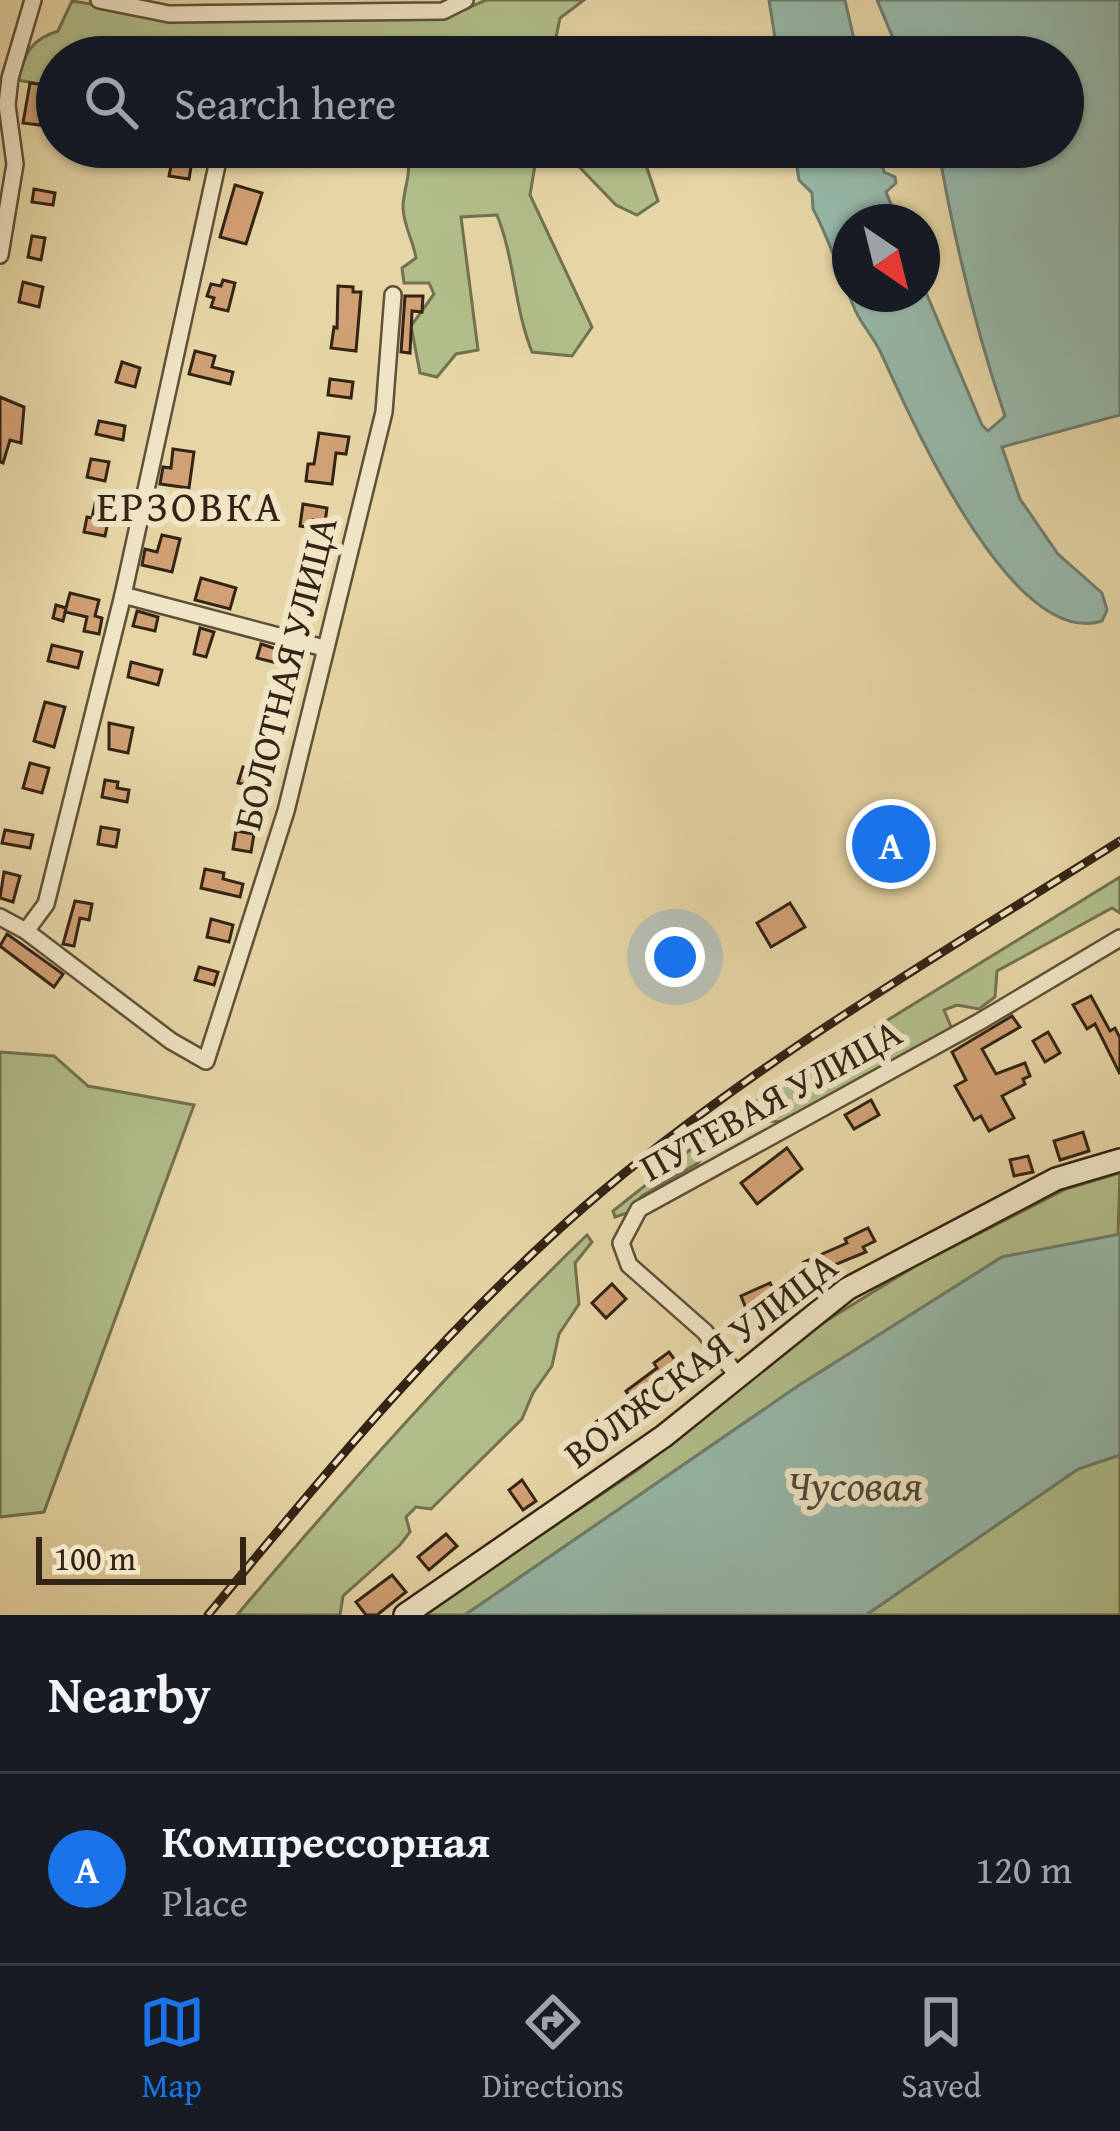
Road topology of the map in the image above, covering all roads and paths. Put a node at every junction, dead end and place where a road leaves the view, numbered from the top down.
1 (33, 0) edge
2 (98, 0) edge
3 (465, 0) edge
4 (216, 168) edge
5 (0, 255) edge
6 (393, 295) dead end
7 (123, 595) junction
8 (324, 647) junction
9 (0, 917) edge
10 (26, 932) junction
11 (1120, 938) edge
12 (1120, 1160) edge
13 (737, 1376) junction
14 (405, 1615) edge

1 - 5 street
2 - 3 street
4 - 7 street
6 - 8 street, БОЛОТНАЯ УЛИЦА
7 - 8 street
7 - 10 street
8 - 10 street, БОЛОТНАЯ УЛИЦА
9 - 10 street
11 - 13 street, ПУТЕВАЯ УЛИЦА
12 - 13 street, ВОЛЖСКАЯ УЛИЦА
13 - 14 street, ВОЛЖСКАЯ УЛИЦА

